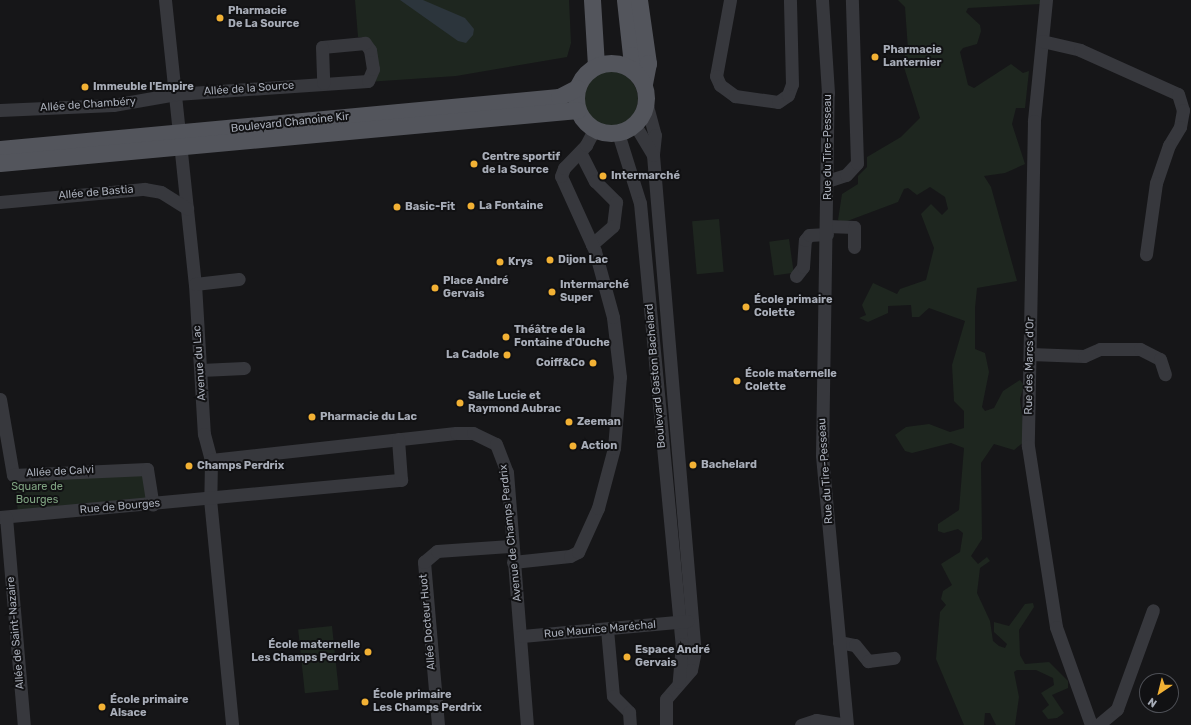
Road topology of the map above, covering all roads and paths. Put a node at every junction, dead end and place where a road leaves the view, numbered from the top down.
1 (165, 0) edge
2 (592, 0) edge
3 (625, 0) edge
4 (639, 0) edge
5 (730, 0) edge
6 (790, 0) edge
7 (822, 0) edge
8 (852, 0) edge
9 (1046, 0) edge
10 (1042, 41) junction
11 (596, 66) junction
12 (641, 78) junction
13 (322, 83) junction
14 (577, 88) junction
15 (176, 94) junction
16 (646, 106) junction
17 (0, 110) edge
18 (578, 110) junction
19 (635, 125) junction
20 (594, 130) junction
21 (618, 134) junction
22 (179, 141) junction
23 (0, 149) edge
24 (580, 152) junction
25 (653, 156) junction
26 (0, 163) edge
27 (827, 181) junction
28 (0, 202) edge
29 (188, 208) junction
30 (827, 230) junction
31 (592, 244) junction
32 (854, 247) dead end
33 (1146, 254) dead end
34 (796, 276) dead end
35 (239, 279) dead end
36 (195, 284) junction
37 (1030, 354) junction
38 (244, 368) dead end
39 (201, 370) junction
40 (1165, 374) dead end
41 (0, 399) edge
42 (398, 439) junction
43 (211, 460) junction
44 (210, 499) junction
45 (153, 505) junction
46 (3, 517) edge
47 (511, 546) junction
48 (513, 562) junction
49 (1153, 610) dead end
50 (692, 620) junction
51 (679, 622) junction
52 (607, 629) junction
53 (522, 636) junction
54 (839, 642) junction
55 (894, 658) dead end
56 (679, 682) junction
57 (24, 725) edge
58 (232, 725) edge
59 (438, 725) edge
60 (527, 725) edge
61 (630, 725) edge
62 (666, 725) edge
63 (801, 725) edge
64 (847, 725) edge
65 (1091, 725) edge
66 (1098, 725) edge

1 - 15 street, Avenue du Lac
2 - 11 main road
3 - 12 main road
4 - 12 main road
5 - 6 street
7 - 27 street, Rue du Tire-Pesseau
8 - 27 street
9 - 10 street, Rue des Marcs d'Or
10 - 33 street
10 - 37 street, Rue des Marcs d'Or
11 - 12 main road
11 - 14 main road
12 - 16 main road
13 - 13 street, Allée de la Source
13 - 15 street, Allée de la Source
14 - 18 main road
14 - 22 main road, Boulevard Chanoine Kir
15 - 17 street, Allée de Chambéry
15 - 22 street, Avenue du Lac
16 - 19 main road
16 - 25 street, Boulevard Gaston Bachelard
18 - 20 main road
18 - 22 main road, Boulevard Chanoine Kir
19 - 21 main road
19 - 25 street, Boulevard Gaston Bachelard
20 - 21 main road
20 - 24 street
21 - 51 street, Boulevard Gaston Bachelard
22 - 23 main road, Boulevard Chanoine Kir
22 - 26 main road, Boulevard Chanoine Kir
22 - 29 street, Avenue du Lac
24 - 31 street
24 - 31 street
25 - 50 street, Boulevard Gaston Bachelard
27 - 30 street, Rue du Tire-Pesseau
28 - 29 street, Allée de Bastia
29 - 36 street, Avenue du Lac
30 - 32 street
30 - 34 street
30 - 54 street, Rue du Tire-Pesseau
31 - 48 street
35 - 36 street
36 - 39 street, Avenue du Lac
37 - 40 street
37 - 65 street, Rue des Marcs d'Or
38 - 39 street
39 - 43 street, Avenue du Lac
41 - 45 street, Allée de Calvi
42 - 43 street, Avenue de Champs Perdrix
42 - 44 street
42 - 47 street, Avenue de Champs Perdrix
43 - 44 street, Avenue du Lac
44 - 45 street, Rue de Bourges
44 - 58 street, Avenue du Lac
45 - 46 street, Rue de Bourges
46 - 57 street, Allée de Saint-Nazaire
47 - 48 street, Avenue de Champs Perdrix
47 - 59 street, Allée Docteur Huot
48 - 53 street, Avenue de Champs Perdrix
49 - 66 street
50 - 51 street
50 - 56 street, Boulevard Gaston Bachelard
51 - 52 street, Rue Maurice Maréchal
51 - 56 street, Boulevard Gaston Bachelard
52 - 53 street, Rue Maurice Maréchal
52 - 61 street
53 - 60 street, Avenue de Champs Perdrix
54 - 55 street
54 - 64 street, Rue du Tire-Pesseau
56 - 62 street, Boulevard Gaston Bachelard
63 - 64 street

